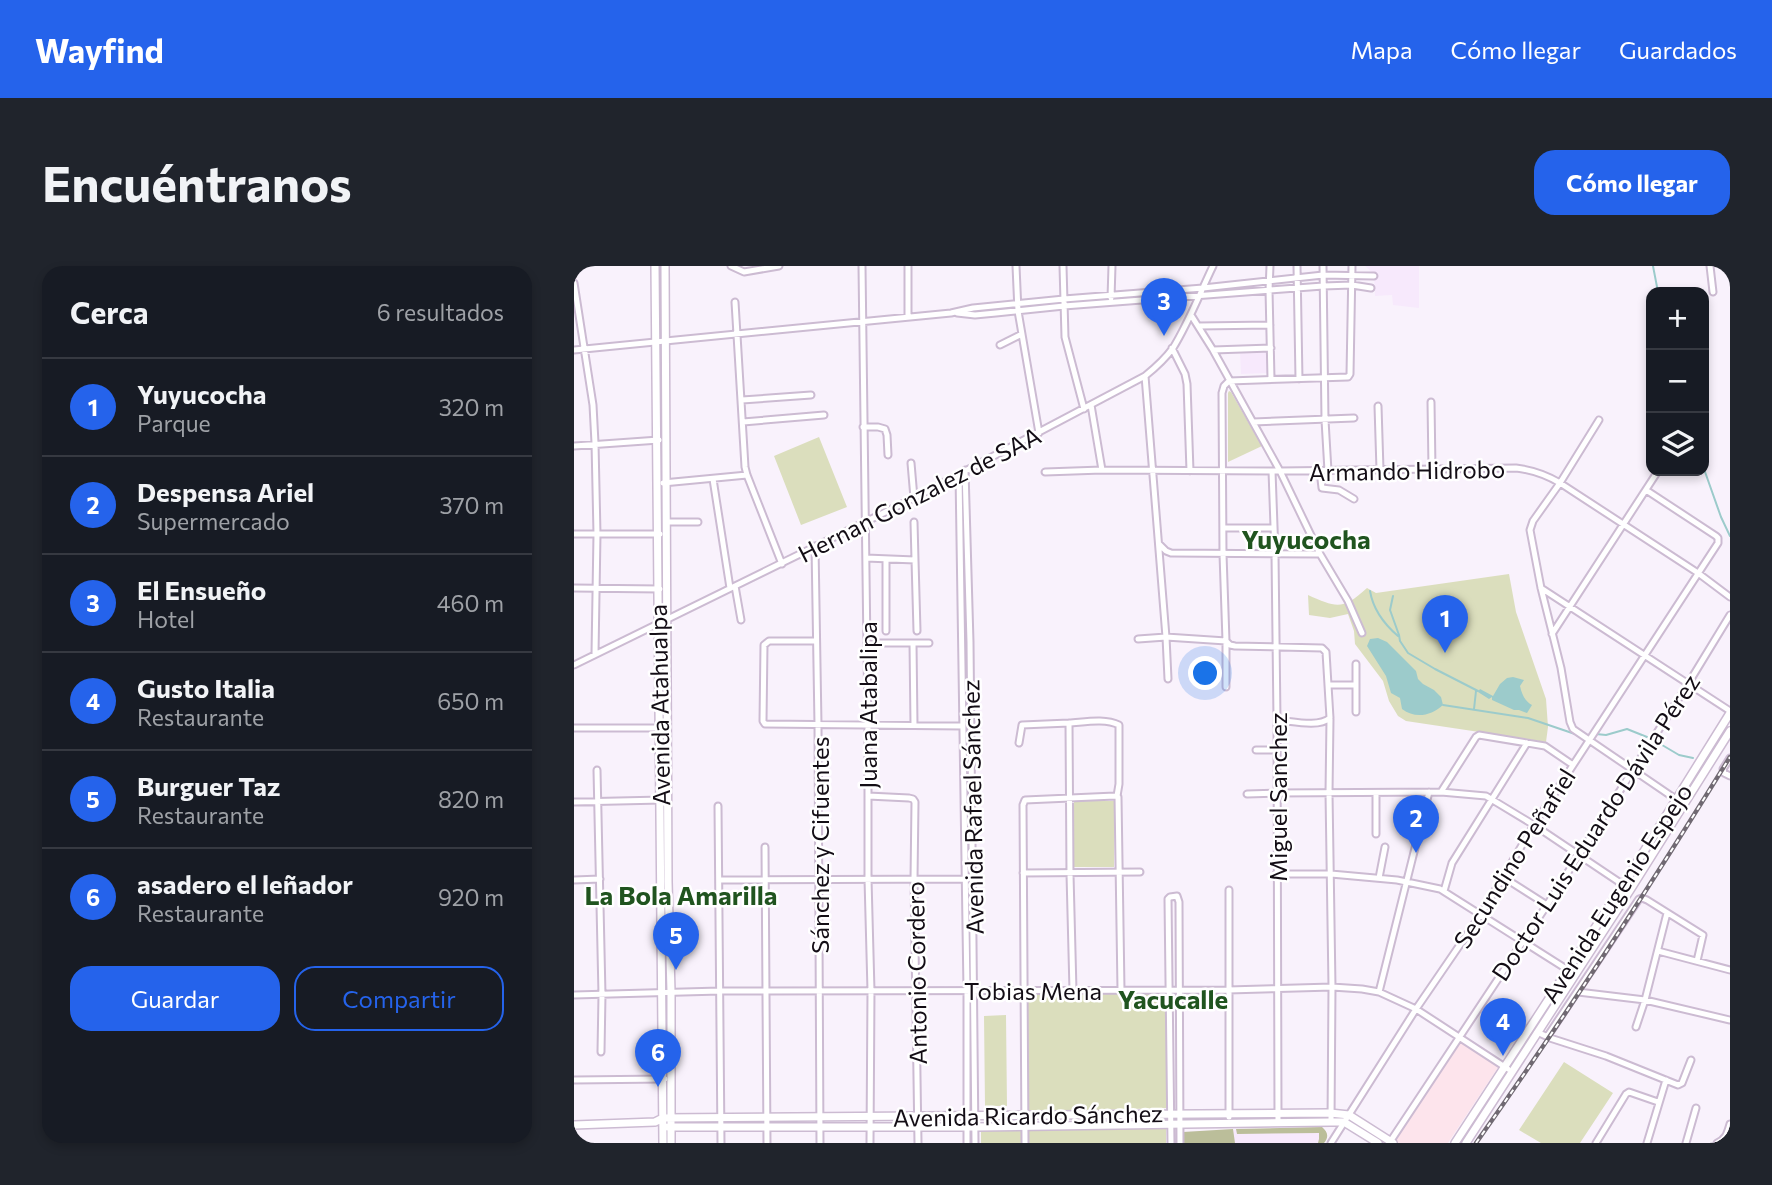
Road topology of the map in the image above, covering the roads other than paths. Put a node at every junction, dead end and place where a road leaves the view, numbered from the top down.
1 (655, 266) edge
2 (664, 266) edge
3 (731, 266) edge
4 (779, 266) edge
5 (862, 266) edge
6 (908, 266) edge
7 (1016, 266) edge
8 (1063, 266) edge
9 (1112, 266) edge
10 (1213, 266) edge
11 (1270, 266) edge
12 (1297, 266) edge
13 (1323, 266) edge
14 (1352, 266) edge
15 (1710, 266) edge
16 (1322, 275) junction
17 (1352, 275) junction
18 (1374, 276) dead end
19 (1297, 279) junction
20 (1269, 281) junction
21 (574, 283) edge
22 (1352, 285) junction
23 (1322, 286) junction
24 (1203, 288) junction
25 (1371, 288) dead end
26 (1297, 289) junction
27 (1269, 290) junction
28 (1713, 292) dead end
29 (1111, 295) junction
30 (1200, 296) junction
31 (1064, 299) junction
32 (735, 302) dead end
33 (1111, 303) junction
34 (1017, 304) junction
35 (1064, 306) junction
36 (1018, 311) junction
37 (951, 313) junction
38 (1191, 315) junction
39 (908, 316) junction
40 (863, 321) junction
41 (1270, 325) junction
42 (1199, 326) junction
43 (737, 333) junction
44 (1022, 334) junction
45 (665, 341) junction
46 (655, 342) junction
47 (1000, 345) dead end
48 (1172, 348) junction
49 (1271, 348) junction
50 (584, 349) junction
51 (574, 350) edge
52 (1213, 350) junction
53 (1145, 376) junction
54 (1324, 378) junction
55 (1271, 379) junction
56 (1299, 379) junction
57 (1229, 380) junction
58 (811, 395) dead end
59 (741, 400) junction
60 (1431, 402) dead end
61 (1091, 405) junction
62 (1378, 406) dead end
63 (1084, 409) junction
64 (824, 415) dead end
65 (1354, 418) dead end
66 (1325, 420) junction
67 (1599, 420) dead end
68 (743, 422) junction
69 (1253, 422) junction
70 (863, 427) junction
71 (1039, 433) junction
72 (666, 439) junction
73 (656, 440) junction
74 (596, 443) junction
75 (574, 446) edge
76 (888, 455) dead end
77 (911, 463) dead end
78 (1432, 469) junction
79 (1102, 470) junction
80 (1380, 470) junction
81 (1152, 471) junction
82 (1190, 471) junction
83 (1223, 471) junction
84 (1272, 471) junction
85 (1280, 471) junction
86 (1320, 471) junction
87 (1328, 471) junction
88 (962, 472) junction
89 (1045, 472) dead end
90 (747, 475) junction
91 (1655, 476) edge
92 (713, 479) junction
93 (666, 482) junction
94 (656, 483) junction
95 (1560, 483) junction
96 (1646, 490) junction
97 (914, 498) junction
98 (1354, 499) dead end
99 (667, 522) junction
100 (698, 522) dead end
101 (864, 522) junction
102 (914, 522) dead end
103 (1623, 526) junction
104 (1223, 528) junction
105 (1274, 528) junction
106 (574, 534) edge
107 (597, 534) junction
108 (657, 534) junction
109 (667, 534) junction
110 (1159, 544) junction
111 (815, 546) junction
112 (1223, 554) junction
113 (1275, 554) junction
114 (1320, 554) junction
115 (866, 558) junction
116 (886, 559) junction
117 (915, 559) junction
118 (782, 564) junction
119 (1698, 573) junction
120 (733, 587) junction
121 (596, 588) junction
122 (1541, 588) junction
123 (574, 589) edge
124 (657, 589) junction
125 (667, 589) junction
126 (1730, 597) edge
127 (1569, 608) junction
128 (1730, 615) edge
129 (667, 619) junction
130 (741, 620) dead end
131 (657, 624) junction
132 (886, 631) dead end
133 (917, 631) dead end
134 (1362, 633) dead end
135 (1552, 635) junction
136 (1166, 637) junction
137 (1138, 639) dead end
138 (816, 641) junction
139 (1226, 641) junction
140 (875, 643) dead end
141 (913, 643) junction
142 (929, 643) dead end
143 (1275, 648) junction
144 (595, 654) junction
145 (1645, 657) junction
146 (1356, 664) dead end
147 (574, 665) edge
148 (1168, 679) dead end
149 (1688, 684) junction
150 (1328, 685) junction
151 (1356, 685) junction
152 (1226, 687) dead end
153 (1356, 712) dead end
154 (1730, 712) edge
155 (1330, 718) junction
156 (1277, 720) junction
157 (1069, 723) junction
158 (818, 725) junction
159 (914, 725) junction
160 (869, 726) junction
161 (963, 726) junction
162 (574, 728) edge
163 (663, 728) junction
164 (1730, 732) edge
165 (1589, 740) junction
166 (1019, 743) dead end
167 (1527, 743) junction
168 (1256, 750) dead end
169 (1277, 750) junction
170 (1730, 758) edge
171 (1573, 765) junction
172 (597, 770) dead end
173 (1633, 771) junction
174 (1730, 776) edge
175 (1429, 792) junction
176 (1441, 792) junction
177 (1276, 793) junction
178 (1329, 793) junction
179 (1376, 793) junction
180 (1247, 794) dead end
181 (868, 796) junction
182 (1114, 796) junction
183 (1070, 797) junction
184 (664, 800) junction
185 (1491, 800) junction
186 (574, 802) edge
187 (598, 802) junction
188 (1680, 802) junction
189 (718, 806) dead end
190 (1534, 825) junction
191 (1376, 834) dead end
192 (765, 847) dead end
193 (1385, 847) dead end
194 (1578, 855) junction
195 (1119, 871) junction
196 (1140, 872) dead end
197 (1023, 873) junction
198 (1070, 874) junction
199 (1276, 874) junction
200 (1331, 874) junction
201 (1503, 877) junction
202 (1379, 878) junction
203 (600, 879) junction
204 (819, 879) junction
205 (867, 879) junction
206 (914, 879) junction
207 (965, 879) junction
208 (574, 880) edge
209 (719, 880) junction
210 (766, 880) junction
211 (1408, 881) junction
212 (1627, 887) junction
213 (1229, 890) dead end
214 (1444, 891) junction
215 (1547, 905) junction
216 (965, 906) junction
217 (974, 907) junction
218 (1481, 914) junction
219 (1667, 914) junction
220 (1523, 941) junction
221 (1658, 951) junction
222 (1696, 961) junction
223 (1568, 970) junction
224 (1730, 971) edge
225 (1332, 987) junction
226 (1279, 989) junction
227 (819, 990) junction
228 (967, 990) junction
229 (974, 990) junction
230 (1073, 990) junction
231 (1121, 990) junction
232 (1170, 990) junction
233 (1178, 990) junction
234 (1228, 990) junction
235 (720, 991) junction
236 (766, 991) junction
237 (871, 991) junction
238 (916, 991) junction
239 (1024, 991) junction
240 (666, 992) junction
241 (1379, 992) junction
242 (1578, 992) junction
243 (574, 995) edge
244 (602, 995) junction
245 (1645, 1000) junction
246 (1416, 1009) junction
247 (1730, 1020) edge
248 (1636, 1027) dead end
249 (1537, 1032) junction
250 (1459, 1036) junction
251 (1547, 1037) junction
252 (601, 1052) dead end
253 (1691, 1060) dead end
254 (1504, 1067) junction
255 (1512, 1071) junction
256 (667, 1079) junction
257 (574, 1080) edge
258 (1666, 1080) junction
259 (1658, 1102) junction
260 (1696, 1108) dead end
261 (1170, 1114) junction
262 (1180, 1114) junction
263 (971, 1116) junction
264 (1025, 1116) junction
265 (767, 1117) junction
266 (870, 1117) junction
267 (918, 1117) junction
268 (1330, 1117) junction
269 (721, 1118) junction
270 (820, 1118) junction
271 (1278, 1118) junction
272 (1229, 1119) junction
273 (1346, 1119) junction
274 (665, 1122) junction
275 (1170, 1124) junction
276 (1180, 1124) junction
277 (1730, 1124) edge
278 (574, 1125) edge
279 (820, 1126) junction
280 (870, 1126) junction
281 (1025, 1126) junction
282 (721, 1127) junction
283 (767, 1127) junction
284 (918, 1127) junction
285 (971, 1127) junction
286 (1391, 1142) edge
287 (663, 1143) edge
288 (671, 1143) edge
289 (722, 1143) edge
290 (767, 1143) edge
291 (820, 1143) edge
292 (870, 1143) edge
293 (918, 1143) edge
294 (967, 1143) edge
295 (975, 1143) edge
296 (1025, 1143) edge
297 (1171, 1143) edge
298 (1180, 1143) edge
299 (1331, 1143) edge
300 (1378, 1143) edge
301 (1455, 1143) edge
302 (1466, 1143) edge
303 (1596, 1143) edge
304 (1647, 1143) edge
305 (1686, 1143) edge
306 (1717, 1143) edge

1 - 46 main road, Avenida Atahualpa
2 - 45 main road, Avenida Atahualpa
3 - 4 street
5 - 40 street, Juana Atabalipa
6 - 39 street
7 - 34 street
8 - 31 street
9 - 29 street
10 - 24 street, Hernan Gonzalez de SAA
11 - 20 street
12 - 19 street
13 - 16 street
14 - 17 street
15 - 28 street
16 - 17 street
16 - 19 street
16 - 23 street
17 - 18 street
17 - 22 street
19 - 20 street
19 - 26 street
20 - 24 street
20 - 27 street
21 - 50 street
22 - 23 street
22 - 25 street
22 - 54 street
23 - 26 street
23 - 54 street
24 - 29 street
24 - 30 street, Hernan Gonzalez de SAA
26 - 27 street
26 - 56 street
27 - 30 street
27 - 41 street
29 - 31 street
29 - 33 street
30 - 33 street
30 - 38 street, Hernan Gonzalez de SAA
31 - 34 street
31 - 35 street
32 - 43 street
33 - 35 street
34 - 36 street
34 - 37 street
35 - 36 street
35 - 63 street
36 - 37 street
36 - 44 street
37 - 39 street
38 - 42 street
38 - 48 street, Hernan Gonzalez de SAA
39 - 40 street
40 - 43 street
40 - 70 street, Juana Atabalipa
41 - 42 street
41 - 49 street
42 - 52 street
43 - 45 street
43 - 59 street
44 - 47 street
44 - 71 street
45 - 46 street
45 - 72 main road, Avenida Atahualpa
46 - 50 street
46 - 73 main road, Avenida Atahualpa
48 - 53 street, Hernan Gonzalez de SAA
48 - 82 street
49 - 52 street
49 - 55 street
50 - 51 street
50 - 74 street
52 - 57 street
53 - 61 street, Hernan Gonzalez de SAA
53 - 81 street
54 - 56 street
54 - 66 street
55 - 56 street
55 - 57 street
57 - 69 street
57 - 83 street
58 - 59 street
59 - 68 street
60 - 78 street
61 - 63 street, Hernan Gonzalez de SAA
61 - 79 street
62 - 80 street
63 - 71 street, Hernan Gonzalez de SAA
64 - 68 street
65 - 66 street
66 - 69 street
66 - 87 street
67 - 95 street
68 - 90 street
69 - 85 street
70 - 76 street
70 - 101 street, Juana Atabalipa
71 - 88 street, Hernan Gonzalez de SAA
72 - 73 street
72 - 93 main road, Avenida Atahualpa
73 - 74 street
73 - 94 main road, Avenida Atahualpa
74 - 75 street
74 - 107 street
77 - 97 street
78 - 80 street, Armando Hidrobo
78 - 95 street, Armando Hidrobo
79 - 81 street, Armando Hidrobo
79 - 89 street, Armando Hidrobo
80 - 87 street, Armando Hidrobo
81 - 82 street, Armando Hidrobo
81 - 110 street
82 - 83 street, Armando Hidrobo
83 - 84 street, Armando Hidrobo
83 - 104 street
84 - 85 street, Armando Hidrobo
84 - 105 street, Miguel Sanchez
85 - 86 street, Armando Hidrobo
85 - 114 street
86 - 87 street, Armando Hidrobo
86 - 98 street
88 - 97 street, Hernan Gonzalez de SAA
88 - 161 street, Avenida Rafael Sánchez
88 - 217 street, Avenida Rafael Sánchez
90 - 92 street
90 - 118 street
91 - 96 street
92 - 93 street
92 - 120 street
93 - 94 street
93 - 99 main road, Avenida Atahualpa
94 - 108 main road, Avenida Atahualpa
95 - 103 street, Armando Hidrobo
95 - 122 street
96 - 103 street
96 - 119 street, Secundino Peñafiel
97 - 101 street, Hernan Gonzalez de SAA
99 - 100 street
99 - 109 main road, Avenida Atahualpa
101 - 111 street, Hernan Gonzalez de SAA
101 - 115 street, Juana Atabalipa
102 - 117 street
103 - 119 street, Armando Hidrobo
103 - 127 street
104 - 105 street
104 - 112 street
105 - 113 street, Miguel Sanchez
106 - 107 street
107 - 108 street
107 - 121 street
108 - 109 street
108 - 124 main road, Avenida Atahualpa
109 - 125 main road, Avenida Atahualpa
110 - 112 street
110 - 136 street
111 - 118 street, Hernan Gonzalez de SAA
111 - 138 street, Sánchez y Cifuentes
112 - 113 street
112 - 139 street
113 - 114 street
113 - 143 street, Miguel Sanchez
114 - 134 street
115 - 116 street
115 - 160 street, Juana Atabalipa
116 - 117 street
116 - 132 street
117 - 133 street
118 - 120 street, Hernan Gonzalez de SAA
119 - 126 street, Armando Hidrobo
119 - 145 street, Secundino Peñafiel
120 - 129 street, Hernan Gonzalez de SAA
120 - 130 street
121 - 123 street
121 - 124 street
121 - 144 street
122 - 127 street
122 - 135 street
124 - 125 street
124 - 131 main road, Avenida Atahualpa
125 - 129 main road, Avenida Atahualpa
127 - 135 street
127 - 145 street
128 - 149 street, Doctor Luis Eduardo Dávila Pérez
129 - 131 street, Hernan Gonzalez de SAA
129 - 163 main road, Avenida Atahualpa
131 - 144 street, Hernan Gonzalez de SAA
131 - 163 main road, Avenida Atahualpa
135 - 165 street
136 - 137 street
136 - 139 street
136 - 148 street
138 - 158 street, Sánchez y Cifuentes
138 - 158 street
139 - 143 street
139 - 152 street
140 - 141 street
141 - 142 street
141 - 159 street
143 - 150 street
143 - 156 street, Miguel Sanchez
144 - 147 street, Hernan Gonzalez de SAA
145 - 149 street
145 - 165 street, Secundino Peñafiel
146 - 151 street
149 - 154 street
149 - 173 street, Doctor Luis Eduardo Dávila Pérez
150 - 151 street
150 - 155 street
151 - 153 street
154 - 188 main road, Avenida Eugenio Espejo
155 - 156 street
155 - 178 street
156 - 169 street, Miguel Sanchez
157 - 166 street
157 - 182 street
157 - 183 street
158 - 160 street
158 - 204 street, Sánchez y Cifuentes
159 - 160 street
159 - 161 street
160 - 181 street, Juana Atabalipa
161 - 207 street, Avenida Rafael Sánchez
162 - 163 street
163 - 184 main road, Avenida Atahualpa
164 - 188 main road, Avenida Eugenio Espejo
165 - 171 street, Secundino Peñafiel
165 - 173 street
167 - 171 street
167 - 176 street
167 - 185 street
168 - 169 street
169 - 177 street, Miguel Sanchez
170 - 174 street
171 - 190 street, Secundino Peñafiel
172 - 187 street
173 - 188 street
173 - 194 street, Doctor Luis Eduardo Dávila Pérez
175 - 176 street
175 - 179 street
175 - 211 street
176 - 185 street
177 - 178 street
177 - 180 street
177 - 199 street, Miguel Sanchez
178 - 179 street
178 - 200 street
179 - 191 street
181 - 205 street, Juana Atabalipa
181 - 206 street, Antonio Cordero
182 - 183 street
182 - 195 street
183 - 197 street
183 - 198 street
184 - 187 street
184 - 240 main road, Avenida Atahualpa
185 - 190 street
185 - 214 street
186 - 187 street
187 - 203 street
188 - 212 main road, Avenida Eugenio Espejo
189 - 209 street
190 - 194 street
190 - 201 street, Secundino Peñafiel
192 - 210 street
193 - 202 street
194 - 212 street
194 - 215 street, Doctor Luis Eduardo Dávila Pérez
195 - 196 street
195 - 198 street
195 - 231 street
197 - 198 street
197 - 239 street
198 - 230 street
199 - 200 street
199 - 226 street, Miguel Sanchez
200 - 202 street
200 - 225 street
201 - 215 street
201 - 218 street, Secundino Peñafiel
202 - 211 street
203 - 208 street
203 - 244 street
204 - 205 street
204 - 210 street
204 - 227 street, Sánchez y Cifuentes
205 - 206 street
205 - 237 street, Juana Atabalipa
206 - 207 street
206 - 238 street, Antonio Cordero
207 - 216 street, Avenida Rafael Sánchez
209 - 210 street
209 - 235 street
210 - 236 street
211 - 214 street
211 - 241 street
212 - 223 main road, Avenida Eugenio Espejo
212 - 249 main road, Avenida Eugenio Espejo
213 - 234 street
214 - 218 street
215 - 220 street, Doctor Luis Eduardo Dávila Pérez
216 - 217 street
216 - 228 street, Avenida Rafael Sánchez
217 - 229 street, Avenida Rafael Sánchez
218 - 220 street
218 - 246 street, Secundino Peñafiel
219 - 221 street
219 - 222 street
219 - 242 street
220 - 223 street
220 - 250 street, Doctor Luis Eduardo Dávila Pérez
221 - 222 street
221 - 245 street
222 - 224 street
223 - 254 main road, Avenida Eugenio Espejo
225 - 226 street, Tobias Mena
225 - 241 street, Tobias Mena
225 - 268 street
226 - 234 street, Tobias Mena
226 - 271 street, Miguel Sanchez
227 - 236 street, Tobias Mena
227 - 237 street, Tobias Mena
227 - 270 street, Sánchez y Cifuentes
228 - 229 street, Tobias Mena
228 - 238 street, Tobias Mena
228 - 263 street, Avenida Rafael Sánchez
229 - 239 street, Tobias Mena
229 - 263 street, Avenida Rafael Sánchez
230 - 231 street, Tobias Mena
230 - 239 street, Tobias Mena
231 - 232 street, Tobias Mena
232 - 233 street, Tobias Mena
232 - 233 street
232 - 261 street
233 - 234 street, Tobias Mena
233 - 262 street
234 - 272 street
235 - 236 street, Tobias Mena
235 - 240 street, Tobias Mena
235 - 269 street
236 - 265 street
237 - 238 street, Tobias Mena
237 - 266 street, Juana Atabalipa
238 - 267 street, Antonio Cordero
239 - 264 street
240 - 244 street, Tobias Mena
240 - 256 main road, Avenida Atahualpa
241 - 246 street, Tobias Mena
242 - 245 street
242 - 251 street
243 - 244 street, Tobias Mena
244 - 252 street
245 - 247 street
245 - 248 street
246 - 250 street, Tobias Mena
246 - 273 street, Secundino Peñafiel
249 - 251 street
249 - 255 main road, Avenida Eugenio Espejo
250 - 254 street, Tobias Mena
250 - 286 street, Doctor Luis Eduardo Dávila Pérez
251 - 258 street
253 - 258 street
254 - 255 street, Tobias Mena
254 - 301 main road, Avenida Eugenio Espejo
255 - 302 main road, Avenida Eugenio Espejo
256 - 257 street
256 - 274 main road, Avenida Atahualpa
258 - 259 street
259 - 303 street
259 - 304 street
260 - 305 street
261 - 262 main road, Avenida Ricardo Sánchez
261 - 264 main road, Avenida Ricardo Sánchez
261 - 275 street
262 - 272 main road, Avenida Ricardo Sánchez
262 - 276 street
263 - 264 main road, Avenida Ricardo Sánchez
263 - 267 main road, Avenida Ricardo Sánchez
263 - 285 street, Avenida Rafael Sánchez
264 - 281 street
265 - 269 main road, Avenida Ricardo Sánchez
265 - 270 main road, Avenida Ricardo Sánchez
265 - 283 street
266 - 267 main road, Avenida Ricardo Sánchez
266 - 270 main road, Avenida Ricardo Sánchez
266 - 280 street, Juana Atabalipa
267 - 284 street, Antonio Cordero
268 - 271 main road, Avenida Ricardo Sánchez
268 - 273 main road, Avenida Ricardo Sánchez
269 - 274 main road, Avenida Ricardo Sánchez
269 - 282 street
270 - 279 street, Sánchez y Cifuentes
271 - 272 main road, Avenida Ricardo Sánchez
272 - 276 main road, Avenida Ricardo Sánchez
273 - 286 main road
273 - 299 street, Secundino Peñafiel
273 - 300 main road
274 - 278 main road, Avenida Ricardo Sánchez
274 - 282 main road, Avenida Ricardo Sánchez
274 - 287 main road, Avenida Atahualpa
274 - 288 main road, Avenida Atahualpa
275 - 276 main road, Avenida Ricardo Sánchez
275 - 281 main road, Avenida Ricardo Sánchez
275 - 297 street
276 - 298 street
277 - 306 street
279 - 280 main road, Avenida Ricardo Sánchez
279 - 283 main road, Avenida Ricardo Sánchez
279 - 291 street, Sánchez y Cifuentes
280 - 284 main road, Avenida Ricardo Sánchez
280 - 292 street, Juana Atabalipa
281 - 285 main road, Avenida Ricardo Sánchez
281 - 296 street
282 - 283 main road, Avenida Ricardo Sánchez
282 - 289 street
283 - 290 street
284 - 285 main road, Avenida Ricardo Sánchez
284 - 293 street, Antonio Cordero
285 - 294 street, Avenida Rafael Sánchez
285 - 295 street, Avenida Rafael Sánchez

